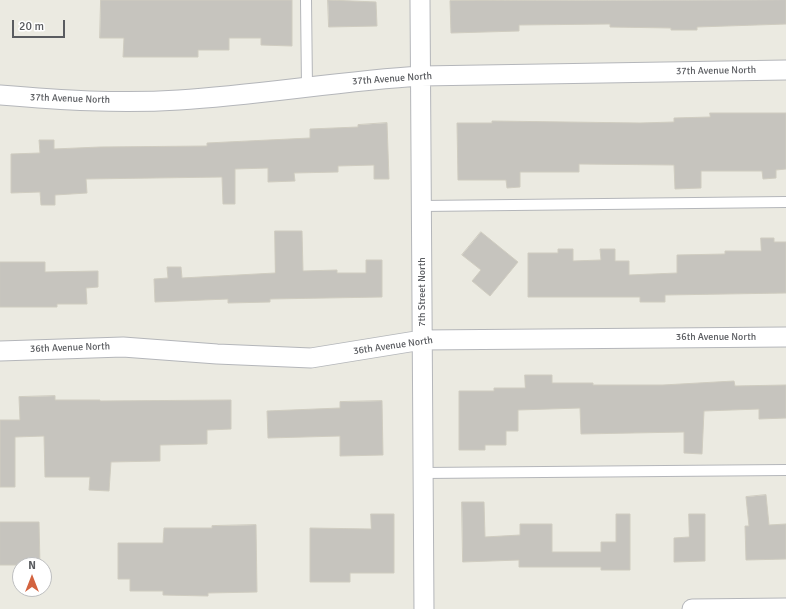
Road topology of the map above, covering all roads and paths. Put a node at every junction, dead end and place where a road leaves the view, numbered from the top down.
1 (306, 0) edge
2 (420, 0) edge
3 (786, 70) edge
4 (421, 76) junction
5 (307, 87) junction
6 (0, 95) edge
7 (786, 202) edge
8 (422, 206) junction
9 (786, 337) edge
10 (422, 340) junction
11 (0, 351) edge
12 (786, 470) edge
13 (423, 473) junction
14 (786, 608) edge
15 (424, 609) edge
16 (692, 609) edge

1 - 5 lane
2 - 4 street, 7th Street North
3 - 4 street, 37th Avenue North
4 - 5 street, 37th Avenue North
4 - 8 street, 7th Street North
5 - 6 street, 37th Avenue North
7 - 8 lane
8 - 10 street, 7th Street North
9 - 10 street, 36th Avenue North
10 - 11 street, 36th Avenue North
10 - 13 street, 7th Street North
12 - 13 lane
13 - 15 street, 7th Street North
14 - 16 street

